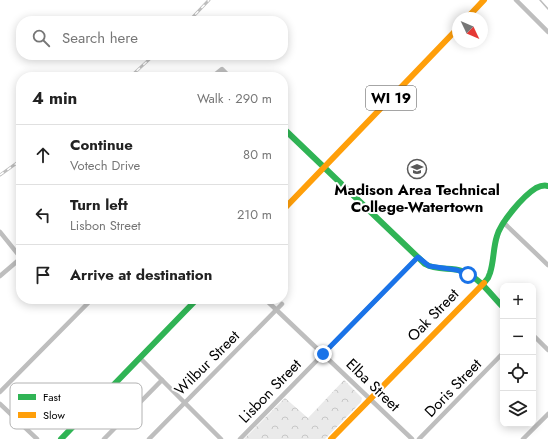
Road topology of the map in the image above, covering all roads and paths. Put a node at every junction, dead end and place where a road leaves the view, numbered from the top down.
1 (484, 0) edge
2 (516, 0) edge
3 (473, 12) edge
4 (548, 32) edge
5 (452, 34) edge
6 (288, 133) edge
7 (323, 168) junction
8 (548, 186) edge
9 (288, 205) edge
10 (503, 222) junction
11 (0, 232) edge
12 (16, 252) edge
13 (418, 257) junction
14 (16, 262) edge
15 (548, 265) edge
16 (0, 276) edge
17 (480, 286) junction
18 (87, 304) edge
19 (192, 304) edge
20 (270, 304) edge
21 (282, 304) dead end
22 (500, 304) edge
23 (277, 310) junction
24 (536, 338) edge
25 (548, 350) edge
26 (323, 354) junction
27 (501, 355) edge
28 (140, 358) junction
29 (162, 380) junction
30 (115, 383) edge
31 (0, 392) edge
32 (370, 399) junction
33 (142, 400) edge
34 (184, 403) junction
35 (0, 404) edge
36 (10, 413) edge
37 (548, 414) edge
38 (26, 429) edge
39 (70, 429) edge
40 (114, 429) edge
41 (37, 439) edge
42 (60, 439) edge
43 (104, 439) edge
44 (149, 439) edge
45 (221, 439) edge
46 (240, 439) edge
47 (331, 439) edge
48 (412, 439) edge
49 (419, 439) edge
50 (523, 439) edge

1 - 3 street
2 - 4 street
5 - 7 street, WI 19
6 - 7 street
7 - 9 street, WI 19
7 - 13 street
8 - 10 street, Oak Street
10 - 15 street
10 - 17 street, Oak Street
11 - 12 street
13 - 17 street
13 - 26 street, Lisbon Street
14 - 16 street
17 - 22 street
17 - 32 street, Oak Street
18 - 31 street
19 - 28 street
20 - 23 street, Elba Street
21 - 23 street, Wilbur Street
23 - 26 street, Elba Street
23 - 34 street, Wilbur Street
24 - 25 street
26 - 32 street, Elba Street
26 - 46 street, Lisbon Street
27 - 49 street, Doris Street
28 - 29 street
28 - 30 street
29 - 33 street
29 - 34 street
32 - 47 street, Oak Street
32 - 48 street, Elba Street
34 - 44 street, Wilbur Street
34 - 45 street
35 - 36 street
37 - 50 street
38 - 41 street
39 - 42 street
40 - 43 street

